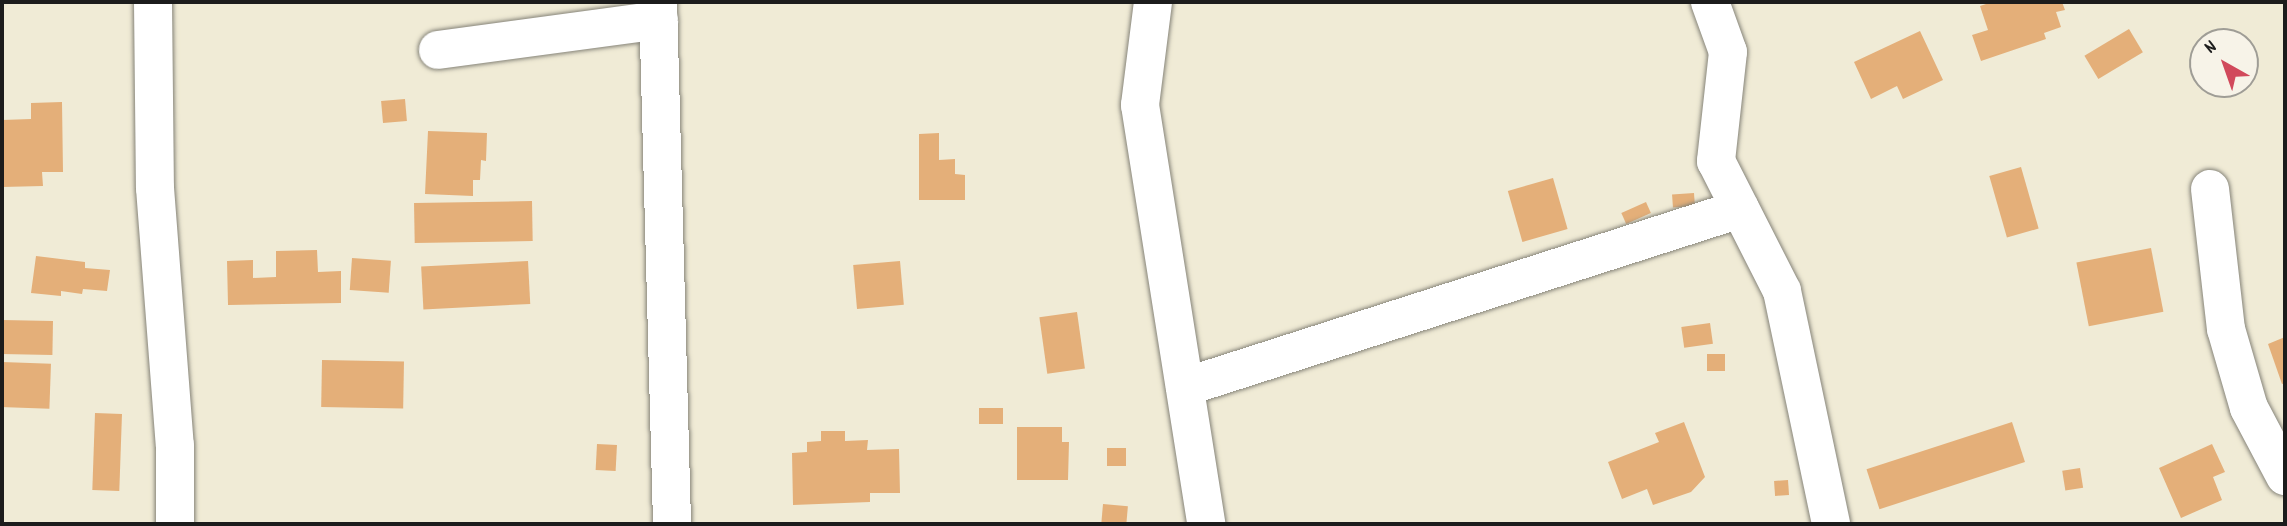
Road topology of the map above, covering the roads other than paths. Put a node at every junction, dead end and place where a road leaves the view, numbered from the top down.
1 (153, 2) edge
2 (1153, 2) edge
3 (1710, 2) edge
4 (659, 11) edge
5 (438, 50) dead end
6 (2210, 189) dead end
7 (1740, 209) junction
8 (1185, 387) junction
9 (2285, 476) edge
10 (175, 524) edge
11 (672, 524) edge
12 (1206, 524) edge
13 (1831, 524) edge

1 - 10 street
2 - 8 street
3 - 7 street
4 - 5 street
4 - 11 street
6 - 9 street
7 - 8 street
7 - 13 street
8 - 12 street

